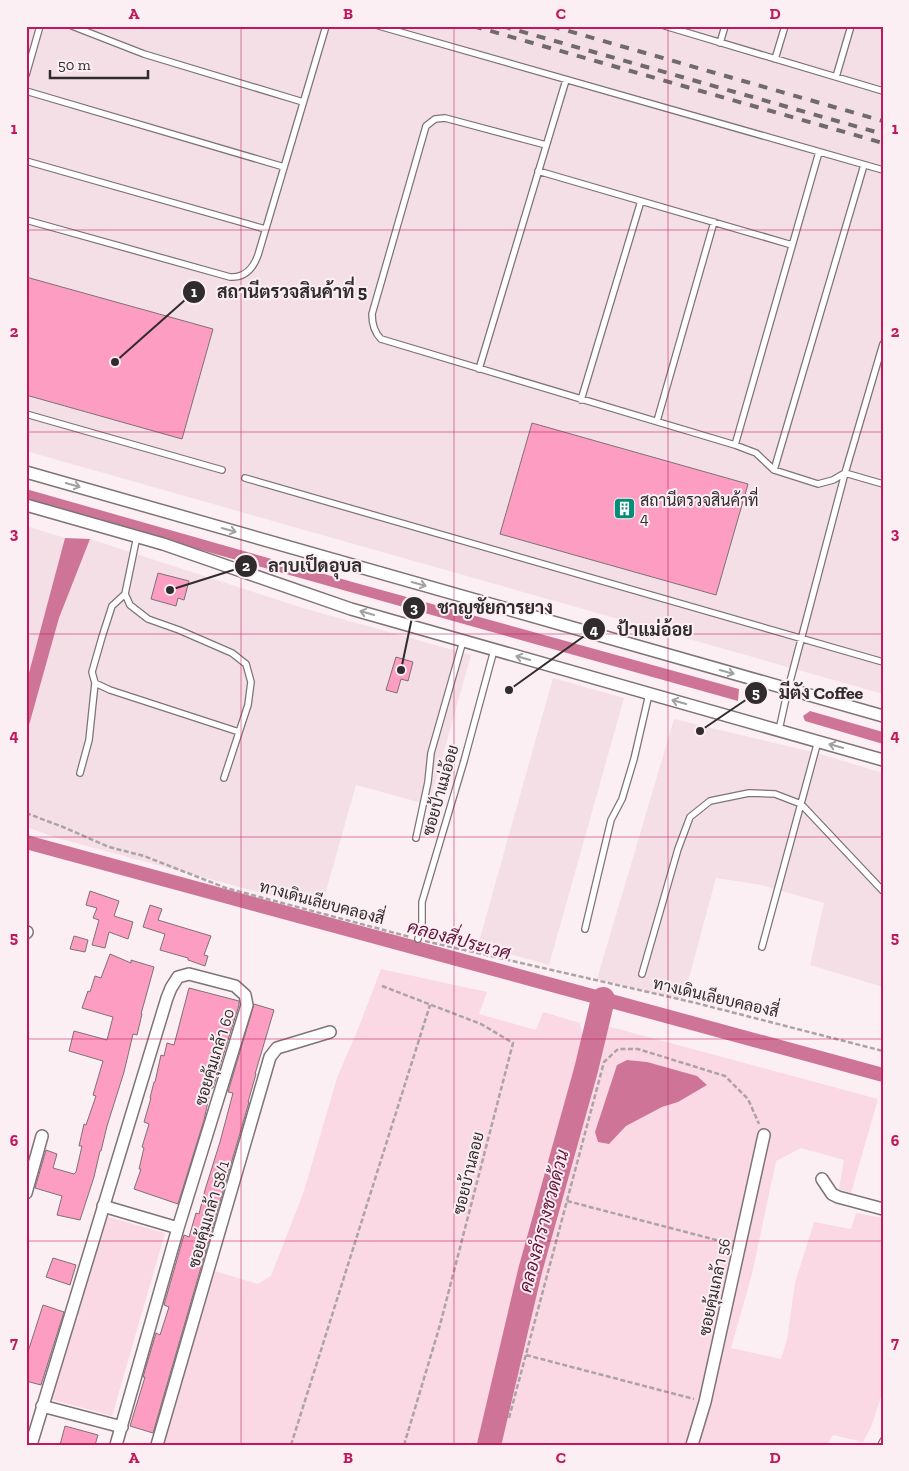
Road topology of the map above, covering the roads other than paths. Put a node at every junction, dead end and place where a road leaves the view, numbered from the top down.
1 (40, 26) edge
2 (72, 26) edge
3 (326, 26) edge
4 (379, 26) edge
5 (665, 26) edge
6 (725, 26) edge
7 (785, 26) edge
8 (851, 26) edge
9 (720, 43) junction
10 (775, 59) junction
11 (26, 75) edge
12 (836, 77) junction
13 (566, 80) junction
14 (26, 91) edge
15 (883, 91) edge
16 (303, 102) junction
17 (546, 146) junction
18 (819, 152) junction
19 (26, 161) edge
20 (864, 165) junction
21 (284, 166) junction
22 (538, 170) junction
23 (883, 170) edge
24 (641, 201) junction
25 (26, 220) edge
26 (714, 222) junction
27 (265, 229) junction
28 (792, 245) junction
29 (883, 344) edge
30 (479, 369) junction
31 (582, 400) junction
32 (26, 414) edge
33 (657, 421) junction
34 (735, 445) junction
35 (222, 470) dead end
36 (774, 470) junction
37 (26, 472) edge
38 (845, 473) junction
39 (246, 478) dead end
40 (883, 484) edge
41 (26, 506) edge
42 (137, 536) junction
43 (124, 594) junction
44 (802, 639) junction
45 (463, 641) junction
46 (494, 650) junction
47 (883, 662) edge
48 (95, 683) junction
49 (788, 689) junction
50 (650, 694) junction
51 (883, 716) edge
52 (779, 730) junction
53 (239, 732) junction
54 (818, 741) junction
55 (883, 760) edge
56 (80, 773) dead end
57 (224, 778) dead end
58 (801, 804) junction
59 (416, 838) dead end
60 (883, 891) edge
61 (585, 929) dead end
62 (418, 939) road end
63 (762, 947) dead end
64 (642, 974) dead end
65 (330, 1032) dead end
66 (764, 1135) road end
67 (42, 1136) dead end
68 (822, 1179) dead end
69 (27, 1188) edge
70 (103, 1206) junction
71 (883, 1209) edge
72 (178, 1228) junction
73 (42, 1406) junction
74 (122, 1427) junction
75 (883, 1440) edge
76 (31, 1445) edge
77 (116, 1445) edge
78 (157, 1445) edge
79 (692, 1445) edge
80 (881, 1445) edge

1 - 11 lane
2 - 16 lane
3 - 16 lane
4 - 13 lane
5 - 9 lane
6 - 9 lane
7 - 10 lane
8 - 12 lane
9 - 10 lane
10 - 12 lane
12 - 15 lane
13 - 17 lane
13 - 18 lane
14 - 21 lane
16 - 21 lane
17 - 22 lane
17 - 30 lane
18 - 20 lane
18 - 28 lane
19 - 27 lane
20 - 23 lane
20 - 36 lane
21 - 27 lane
22 - 24 lane
22 - 30 lane
24 - 26 lane
24 - 31 lane
25 - 27 lane
26 - 28 lane
26 - 33 lane
28 - 34 lane
29 - 38 lane
30 - 31 lane
31 - 33 lane
32 - 35 lane
33 - 34 lane
34 - 36 lane
36 - 38 lane
37 -> 49 street
38 - 40 lane
38 - 44 lane
39 - 44 lane
41 - 42 street
42 - 43 lane
45 -> 42 street
43 - 48 lane
43 - 53 lane
44 - 47 lane
44 - 49 lane
45 - 46 street
45 - 59 lane
50 -> 46 street
46 - 62 lane, ซอยป้าแม่อ้อย
48 - 53 lane
48 - 56 lane
49 - 51 street
49 - 52 lane
52 -> 50 street
50 - 61 lane
52 - 54 street
53 - 57 lane
55 -> 54 street
54 - 58 lane
58 - 60 lane
58 - 63 lane
58 - 64 lane
65 - 78 street, ซอยคุ้มเกล้า 58/1
66 - 79 street, ซอยคุ้มเกล้า 56
67 - 69 street
68 - 71 street
70 - 72 street
70 - 72 street, ซอยคุ้มเกล้า 60
70 - 73 street, ซอยคุ้มเกล้า 60
72 - 74 street, ซอยคุ้มเกล้า 60
73 - 74 street
73 - 76 street, ซอยคุ้มเกล้า 60
74 - 77 street, ซอยคุ้มเกล้า 60
75 - 80 lane

